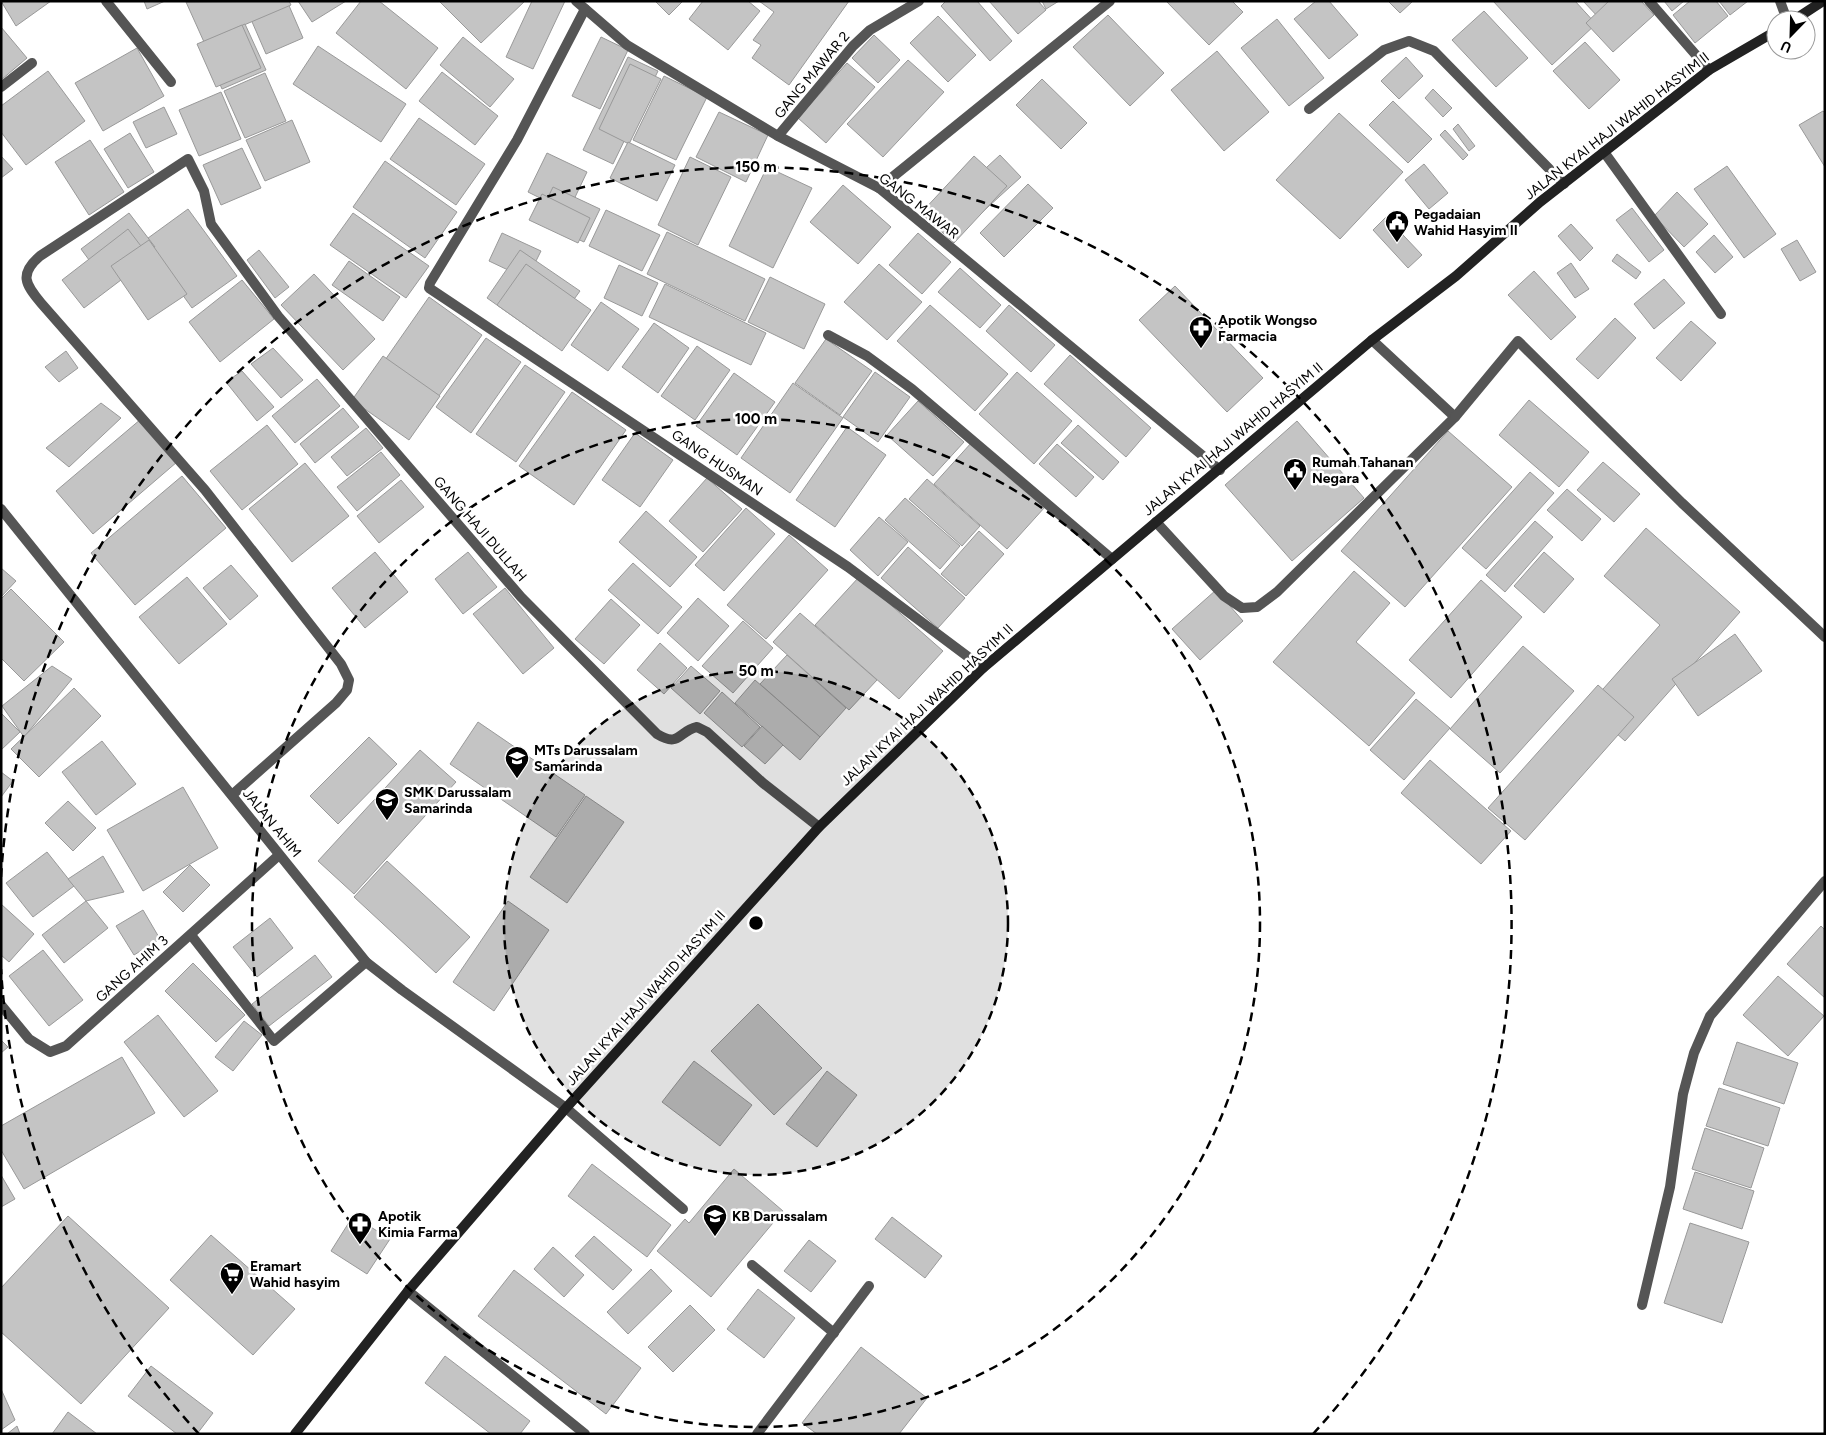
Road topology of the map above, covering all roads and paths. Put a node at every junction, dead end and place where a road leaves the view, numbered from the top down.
1 (106, 1) edge
2 (576, 1) edge
3 (919, 1) edge
4 (1110, 1) edge
5 (1649, 1) edge
6 (1824, 1) edge
7 (585, 9) junction
8 (1810, 10) edge
9 (1766, 37) edge
10 (32, 63) dead end
11 (1709, 70) junction
12 (171, 82) dead end
13 (1, 87) edge
14 (1309, 109) dead end
15 (778, 136) junction
16 (1604, 152) junction
17 (1564, 184) junction
18 (879, 188) junction
19 (1721, 314) dead end
20 (828, 335) dead end
21 (1372, 340) junction
22 (1456, 417) junction
23 (1220, 470) junction
24 (1, 509) edge
25 (1156, 522) junction
26 (1112, 559) junction
27 (1825, 638) edge
28 (983, 668) junction
29 (232, 795) junction
30 (819, 827) junction
31 (279, 855) junction
32 (1825, 882) edge
33 (191, 935) junction
34 (366, 962) junction
35 (1, 1005) edge
36 (566, 1108) junction
37 (683, 1209) dead end
38 (752, 1265) dead end
39 (870, 1286) dead end
40 (408, 1291) junction
41 (1642, 1305) dead end
42 (834, 1333) junction
43 (295, 1434) edge
44 (585, 1434) edge
45 (756, 1434) edge

1 - 12 street
2 - 7 street, GANG MAWAR
3 - 15 street, GANG MAWAR 2
4 - 18 street
5 - 11 street
6 - 8 street
7 - 15 street, GANG MAWAR
7 - 28 street, GANG HUSMAN
9 - 11 street, JALAN KYAI HAJI WAHID HASYIM II
10 - 13 street
11 - 16 street, JALAN KYAI HAJI WAHID HASYIM II
14 - 17 street
15 - 18 street, GANG MAWAR
16 - 17 street, JALAN KYAI HAJI WAHID HASYIM II
16 - 19 street
17 - 21 street, JALAN KYAI HAJI WAHID HASYIM II
18 - 23 street, GANG MAWAR
20 - 26 street
21 - 22 street
21 - 23 street, JALAN KYAI HAJI WAHID HASYIM II
22 - 25 street
22 - 27 street
23 - 25 street, JALAN KYAI HAJI WAHID HASYIM II
24 - 29 street, JALAN AHIM
25 - 26 street, JALAN KYAI HAJI WAHID HASYIM II
26 - 28 street, JALAN KYAI HAJI WAHID HASYIM II
28 - 30 street, JALAN KYAI HAJI WAHID HASYIM II
29 - 30 street, GANG HAJI DULLAH
29 - 31 street, JALAN AHIM
30 - 36 street, JALAN KYAI HAJI WAHID HASYIM II
31 - 33 street, GANG AHIM 3
31 - 34 street, JALAN AHIM
32 - 41 street
33 - 34 street
33 - 35 street, GANG AHIM 3
34 - 36 street, JALAN AHIM
36 - 37 street, JALAN AHIM
36 - 40 street, JALAN KYAI HAJI WAHID HASYIM II
38 - 42 street
39 - 42 street
40 - 43 street, JALAN KYAI HAJI WAHID HASYIM II
40 - 44 street
42 - 45 street

